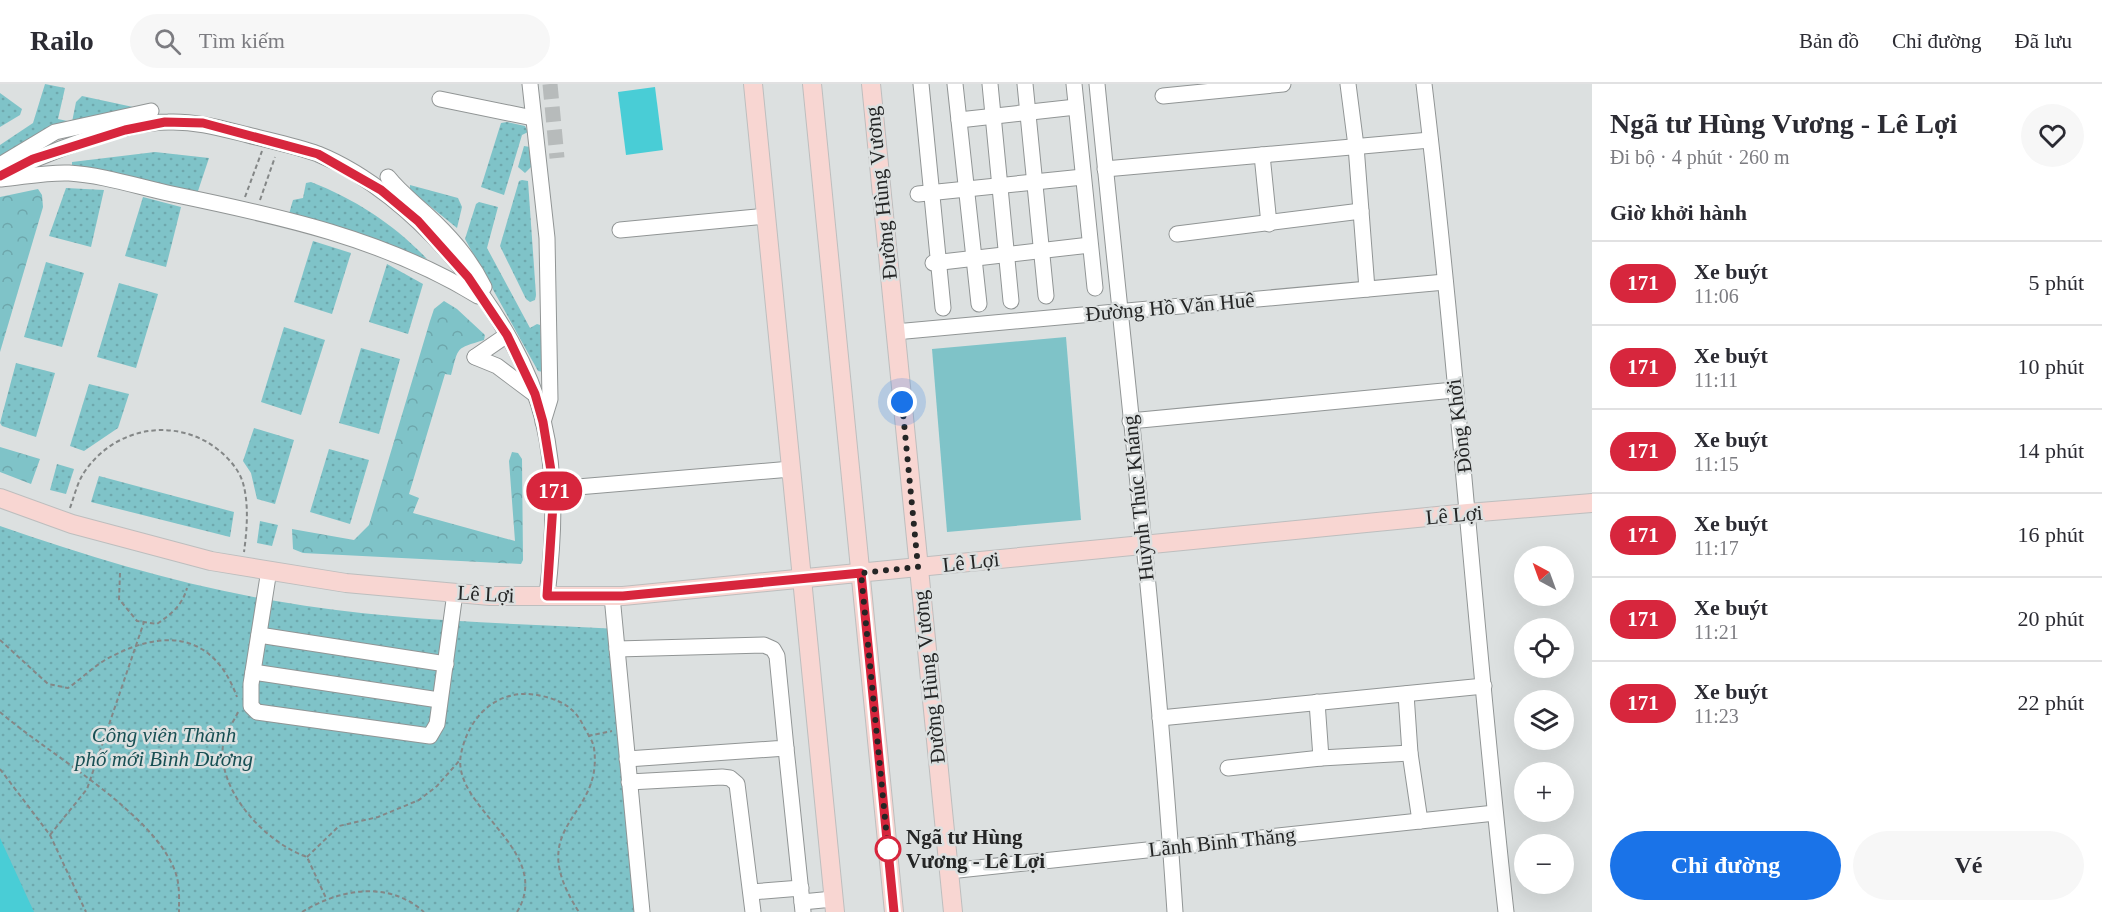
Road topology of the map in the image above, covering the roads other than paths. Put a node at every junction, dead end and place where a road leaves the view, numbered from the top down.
1 (530, 84) edge
2 (753, 84) edge
3 (812, 84) edge
4 (870, 84) edge
5 (921, 84) edge
6 (955, 84) edge
7 (990, 84) edge
8 (1025, 84) edge
9 (1074, 84) edge
10 (1097, 84) edge
11 (1283, 84) edge
12 (1348, 84) edge
13 (1424, 84) edge
14 (1252, 86) edge
15 (1163, 96) dead end
16 (440, 99) dead end
17 (1076, 107) junction
18 (151, 111) dead end
19 (1028, 112) junction
20 (993, 116) junction
21 (533, 118) junction
22 (959, 120) junction
23 (1431, 140) junction
24 (1356, 146) junction
25 (1262, 155) junction
26 (0, 165) edge
27 (1106, 169) junction
28 (1083, 177) junction
29 (0, 178) edge
30 (1035, 182) junction
31 (1000, 186) junction
32 (966, 189) junction
33 (925, 193) junction
34 (1361, 211) junction
35 (766, 216) junction
36 (1269, 224) junction
37 (620, 230) dead end
38 (1177, 234) dead end
39 (1090, 245) junction
40 (1041, 250) junction
41 (1007, 254) junction
42 (974, 258) junction
43 (936, 262) junction
44 (1445, 282) junction
45 (1095, 288) dead end
46 (1367, 289) junction
47 (1046, 296) dead end
48 (1011, 301) dead end
49 (979, 304) dead end
50 (488, 305) junction
51 (944, 308) dead end
52 (1119, 312) junction
53 (895, 332) junction
54 (507, 335) junction
55 (1454, 390) junction
56 (535, 394) junction
57 (1130, 421) junction
58 (543, 422) junction
59 (791, 469) junction
60 (554, 489) junction
61 (0, 498) edge
62 (1592, 503) edge
63 (1468, 513) junction
64 (1145, 545) junction
65 (918, 567) junction
66 (269, 570) junction
67 (861, 573) junction
68 (802, 579) junction
69 (455, 593) junction
70 (547, 596) junction
71 (612, 596) junction
72 (259, 635) junction
73 (616, 649) junction
74 (446, 664) junction
75 (253, 672) junction
76 (1484, 686) junction
77 (1406, 694) junction
78 (440, 700) junction
79 (1317, 702) junction
80 (1160, 717) junction
81 (786, 748) junction
82 (1410, 753) junction
83 (1321, 758) junction
84 (627, 759) junction
85 (1228, 768) dead end
86 (629, 782) junction
87 (1495, 813) junction
88 (1420, 821) junction
89 (1171, 848) junction
90 (949, 871) junction
91 (751, 892) junction
92 (802, 901) edge
93 (834, 905) edge
94 (642, 912) edge
95 (753, 912) edge
96 (894, 912) edge
97 (953, 912) edge
98 (1175, 912) edge
99 (1506, 912) edge

1 - 21 street
2 - 35 main road
3 - 67 main road
4 - 53 main road, Đường Hùng Vương
5 - 33 street
6 - 22 street
7 - 20 street
8 - 19 street
9 - 17 street
10 - 27 street, Huỳnh Thúc Kháng
11 - 14 street
12 - 24 street
13 - 23 street, Đồng Khởi
14 - 15 street
16 - 21 street
17 - 19 street
17 - 28 street
18 - 26 street
19 - 20 street
19 - 30 street
20 - 22 street
20 - 31 street
21 - 58 street
22 - 32 street
23 - 24 street
23 - 44 street, Đồng Khởi
24 - 25 street
24 - 34 street
25 - 27 street
25 - 36 street
27 - 52 street, Huỳnh Thúc Kháng
28 - 30 street
28 - 39 street
29 - 50 street
29 - 50 street
30 - 31 street
30 - 40 street
31 - 32 street
31 - 41 street
32 - 33 street
32 - 42 street
33 - 43 street
34 - 36 street
34 - 46 street
35 - 37 street
35 - 59 main road
36 - 38 street
39 - 40 street
39 - 45 street
40 - 41 street
40 - 47 street
41 - 42 street
41 - 48 street
42 - 43 street
42 - 49 street
43 - 51 street
44 - 46 street, Đường Hồ Văn Huê
44 - 55 street, Đồng Khởi
46 - 52 street, Đường Hồ Văn Huê
50 - 54 street
52 - 53 street, Đường Hồ Văn Huê
52 - 57 street, Huỳnh Thúc Kháng
53 - 65 main road, Đường Hùng Vương
54 - 56 street
54 - 56 street
55 - 57 street
55 - 63 street, Đồng Khởi
56 - 58 street
57 - 64 street, Huỳnh Thúc Kháng
58 - 60 street
59 - 60 street
59 - 68 main road
60 - 70 street
61 - 66 main road, Lê Lợi
62 - 63 main road, Lê Lợi
63 - 64 main road, Lê Lợi
63 - 76 street, Đồng Khởi
64 - 65 main road, Lê Lợi
64 - 80 street, Huỳnh Thúc Kháng
65 - 67 main road, Lê Lợi
65 - 90 main road, Đường Hùng Vương
66 - 69 main road, Lê Lợi
66 - 72 street
67 - 68 main road, Lê Lợi
67 - 96 main road
68 - 71 main road, Lê Lợi
68 - 93 main road
69 - 70 main road, Lê Lợi
69 - 74 street
70 - 71 main road, Lê Lợi
71 - 73 street
72 - 74 street
72 - 75 street
73 - 81 street
73 - 84 street
74 - 78 street
75 - 78 street
75 - 78 street
76 - 77 street
76 - 87 street, Đồng Khởi
77 - 79 street
77 - 82 street
79 - 80 street
79 - 83 street
80 - 89 street, Huỳnh Thúc Kháng
81 - 84 street
81 - 92 street
82 - 83 street
82 - 88 street
83 - 85 street
84 - 86 street
86 - 91 street
86 - 94 street
87 - 88 street, Lãnh Binh Thăng
87 - 99 street, Đồng Khởi
88 - 89 street, Lãnh Binh Thăng
89 - 90 street, Lãnh Binh Thăng
89 - 98 street, Huỳnh Thúc Kháng
90 - 97 main road, Đường Hùng Vương
91 - 92 street
91 - 95 street
92 - 93 street

